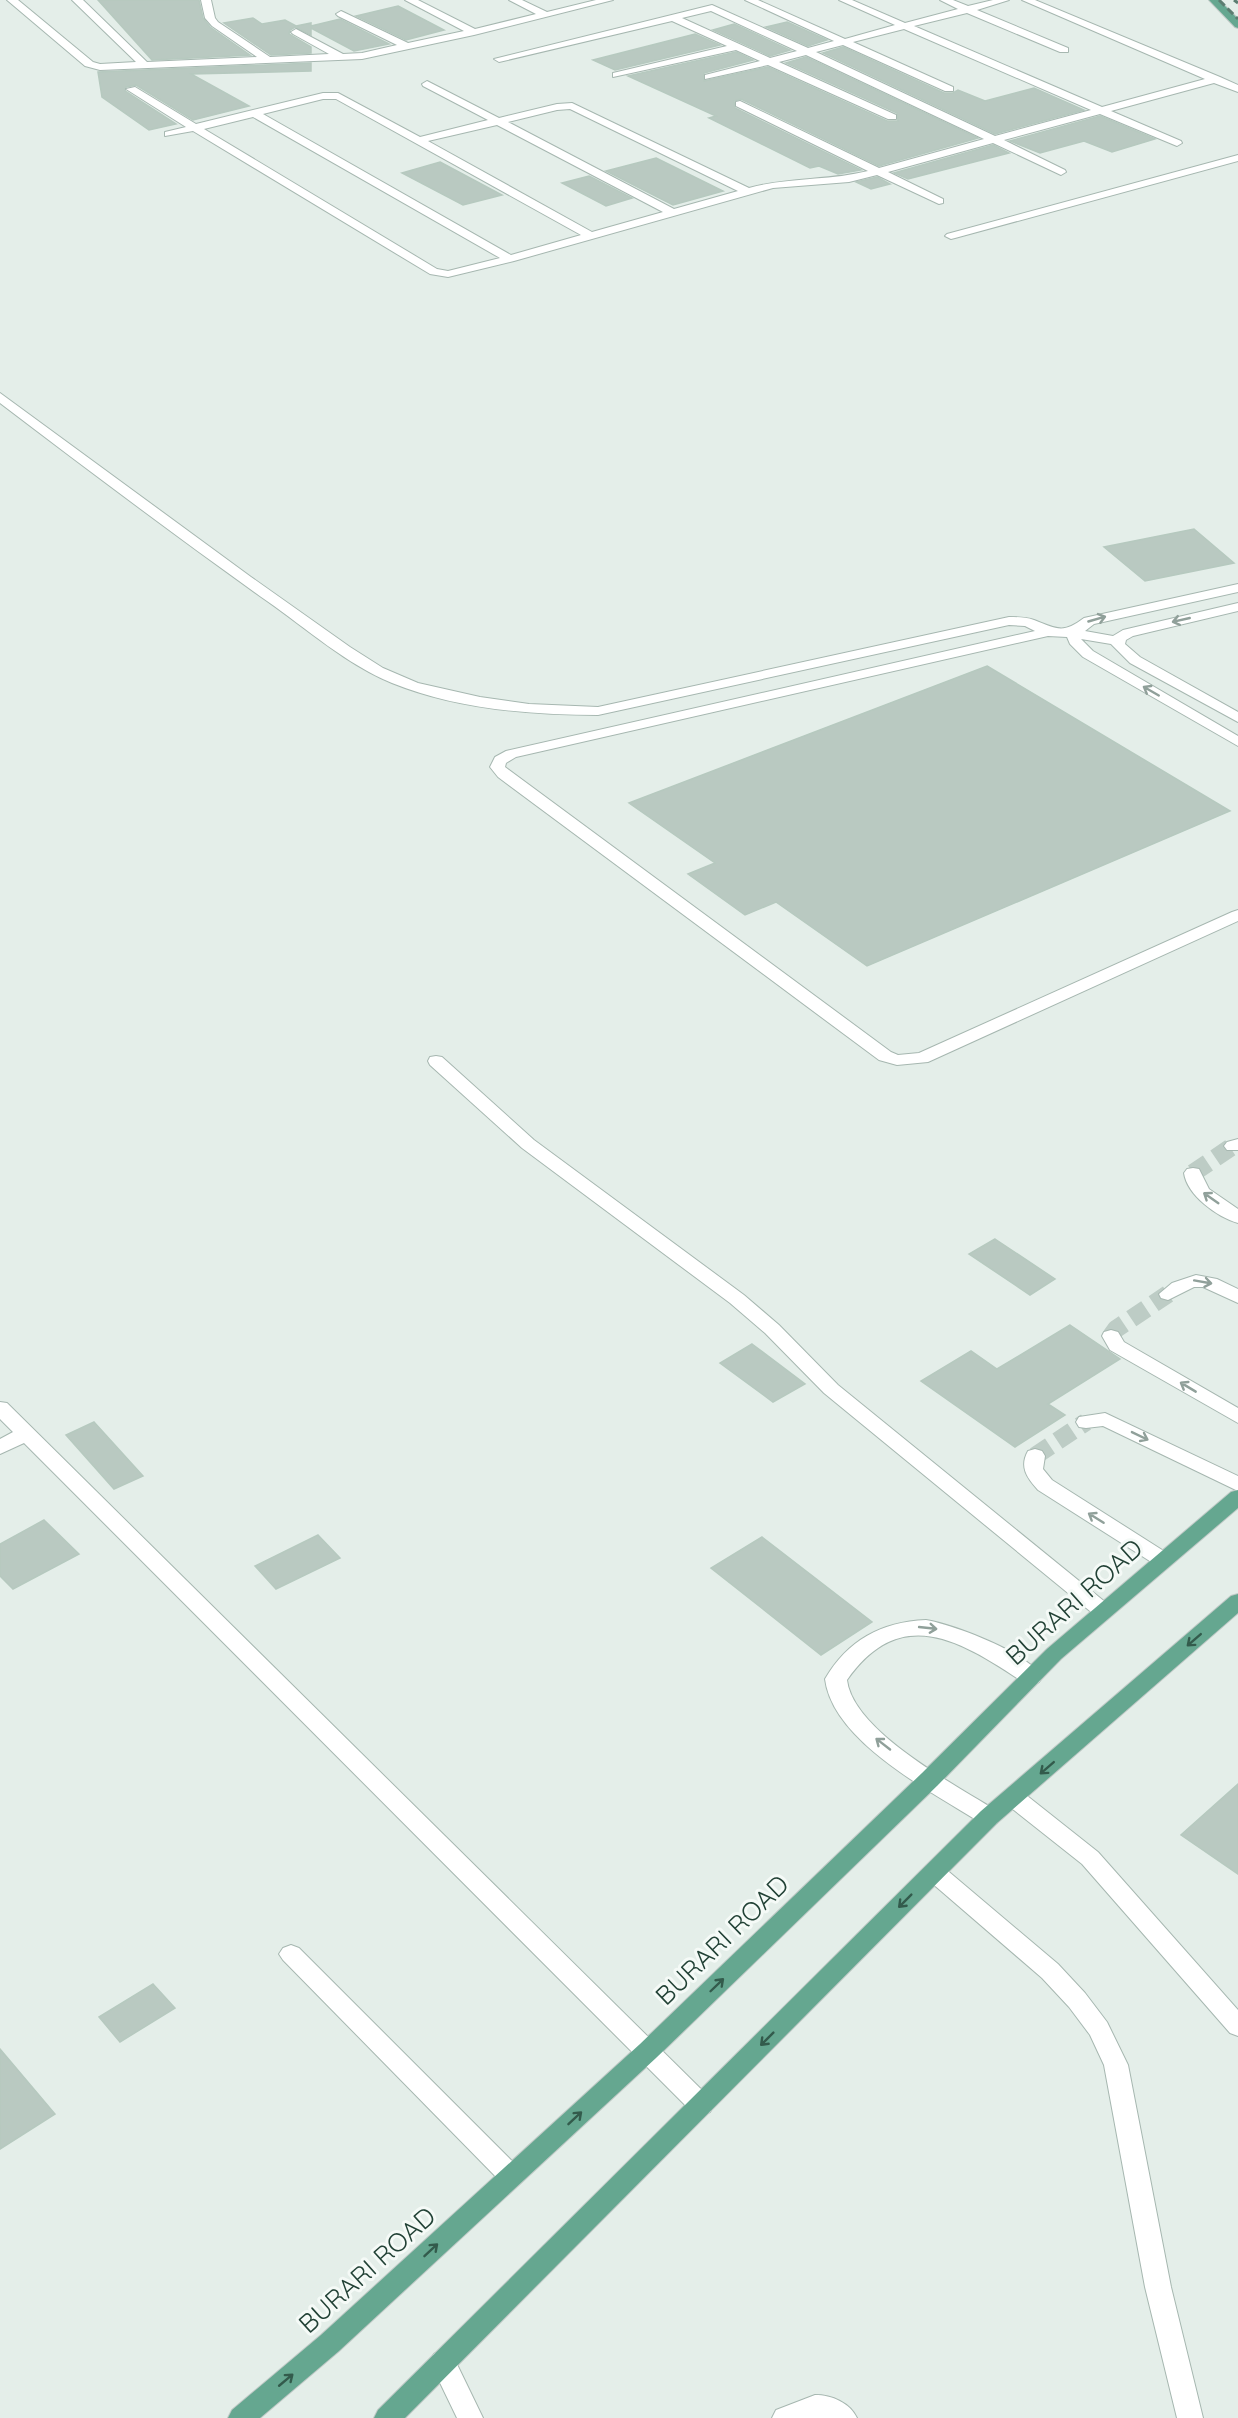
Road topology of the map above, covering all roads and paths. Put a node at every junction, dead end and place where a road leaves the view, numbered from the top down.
1 (28, 0) edge
2 (77, 0) edge
3 (206, 0) edge
4 (410, 0) edge
5 (514, 0) edge
6 (609, 0) edge
7 (750, 0) edge
8 (844, 0) edge
9 (945, 0) edge
10 (1004, 0) edge
11 (1027, 0) edge
12 (1214, 0) edge
13 (14, 1) edge
14 (968, 10) junction
15 (340, 14) dead end
16 (546, 15) junction
17 (672, 17) junction
18 (1238, 25) edge
19 (905, 26) junction
20 (296, 32) dead end
21 (474, 32) junction
22 (844, 42) junction
23 (408, 46) junction
24 (735, 47) junction
25 (1064, 50) dead end
26 (807, 52) junction
27 (343, 58) junction
28 (499, 59) dead end
29 (269, 61) junction
30 (768, 62) junction
31 (145, 66) junction
32 (617, 75) dead end
33 (709, 77) dead end
34 (1216, 79) junction
35 (427, 84) dead end
36 (131, 89) dead end
37 (949, 89) dead end
38 (1238, 89) edge
39 (740, 104) dead end
40 (1101, 111) junction
41 (254, 113) junction
42 (892, 117) dead end
43 (499, 121) junction
44 (192, 128) junction
45 (169, 134) dead end
46 (990, 139) junction
47 (420, 140) junction
48 (1177, 143) dead end
49 (1238, 158) edge
50 (877, 171) junction
51 (1061, 172) dead end
52 (747, 192) junction
53 (939, 201) dead end
54 (673, 213) junction
55 (591, 236) junction
56 (951, 236) dead end
57 (510, 258) junction
58 (0, 397) edge
59 (1238, 588) edge
60 (1238, 607) edge
61 (1048, 632) junction
62 (1073, 633) junction
63 (1119, 641) junction
64 (1211, 702) junction
65 (1188, 712) junction
66 (1238, 718) edge
67 (1238, 742) edge
68 (1238, 915) edge
69 (436, 1061) dead end
70 (1193, 1173) dead end
71 (1238, 1217) edge
72 (1168, 1294) tunnel mouth
73 (1238, 1297) edge
74 (1111, 1336) dead end
75 (0, 1408) edge
76 (1238, 1417) edge
77 (1086, 1422) tunnel mouth
78 (26, 1434) junction
79 (0, 1447) edge
80 (1035, 1456) dead end
81 (1238, 1484) edge
82 (1238, 1497) edge
83 (1163, 1560) junction
84 (1238, 1601) edge
85 (1103, 1611) junction
86 (1031, 1677) junction
87 (930, 1779) junction
88 (1013, 1797) junction
89 (989, 1816) junction
90 (934, 1872) junction
91 (291, 1954) dead end
92 (1238, 2026) edge
93 (648, 2051) junction
94 (701, 2105) junction
95 (511, 2176) junction
96 (443, 2362) junction
97 (241, 2418) edge
98 (387, 2418) edge
99 (470, 2418) edge
100 (785, 2418) edge
101 (844, 2418) edge
102 (1190, 2418) edge

1 - 13 street
2 - 31 street
3 - 29 street
4 - 21 street
5 - 16 street
6 - 16 street
7 - 22 street
8 - 19 street
9 - 14 street
10 - 14 street
11 - 34 street
12 - 18 main road
13 - 31 street
14 - 19 street
14 - 25 street
15 - 23 street
16 - 21 street
17 - 24 street
17 - 26 street
17 - 28 street
19 - 22 street
19 - 40 street
20 - 27 street
21 - 23 street
22 - 26 street
22 - 37 street
23 - 27 street
24 - 30 street
24 - 32 street
26 - 30 street
26 - 46 street
27 - 29 street
29 - 31 street
30 - 33 street
30 - 42 street
34 - 38 street
34 - 40 street
35 - 43 street
36 - 44 street
39 - 50 street
40 - 46 street
40 - 48 street
41 - 44 street
41 - 47 street
41 - 57 street
43 - 47 street
43 - 52 street
43 - 54 street
44 - 45 street
44 - 57 street
46 - 50 street
46 - 51 street
47 - 55 street
49 - 56 street
50 - 52 street
50 - 53 street
52 - 54 street
54 - 55 street
55 - 57 street
58 - 61 street
62 -> 59 street
60 -> 63 street
61 - 62 street
61 - 68 street
62 - 63 street
65 -> 62 street
63 - 64 street
64 - 65 street
64 - 66 street
65 - 67 street
69 - 85 street
71 -> 70 street
72 -> 73 street
76 -> 74 street
75 - 78 street
77 -> 81 street
78 - 79 street
78 - 93 street
83 -> 80 street
82 - 83 main road, BURARI ROAD
83 - 85 main road, BURARI ROAD
84 -> 88 main road
85 - 86 main road, BURARI ROAD
86 - 87 main road, BURARI ROAD
87 -> 86 street
87 - 89 street
93 -> 87 main road, BURARI ROAD
88 - 89 main road
88 - 92 street
89 - 90 main road
90 -> 94 main road
90 - 102 street
91 - 95 street
93 - 94 street
95 -> 93 main road, BURARI ROAD
94 - 96 main road
97 -> 95 main road, BURARI ROAD
96 - 98 main road
96 - 99 street
100 - 101 street

